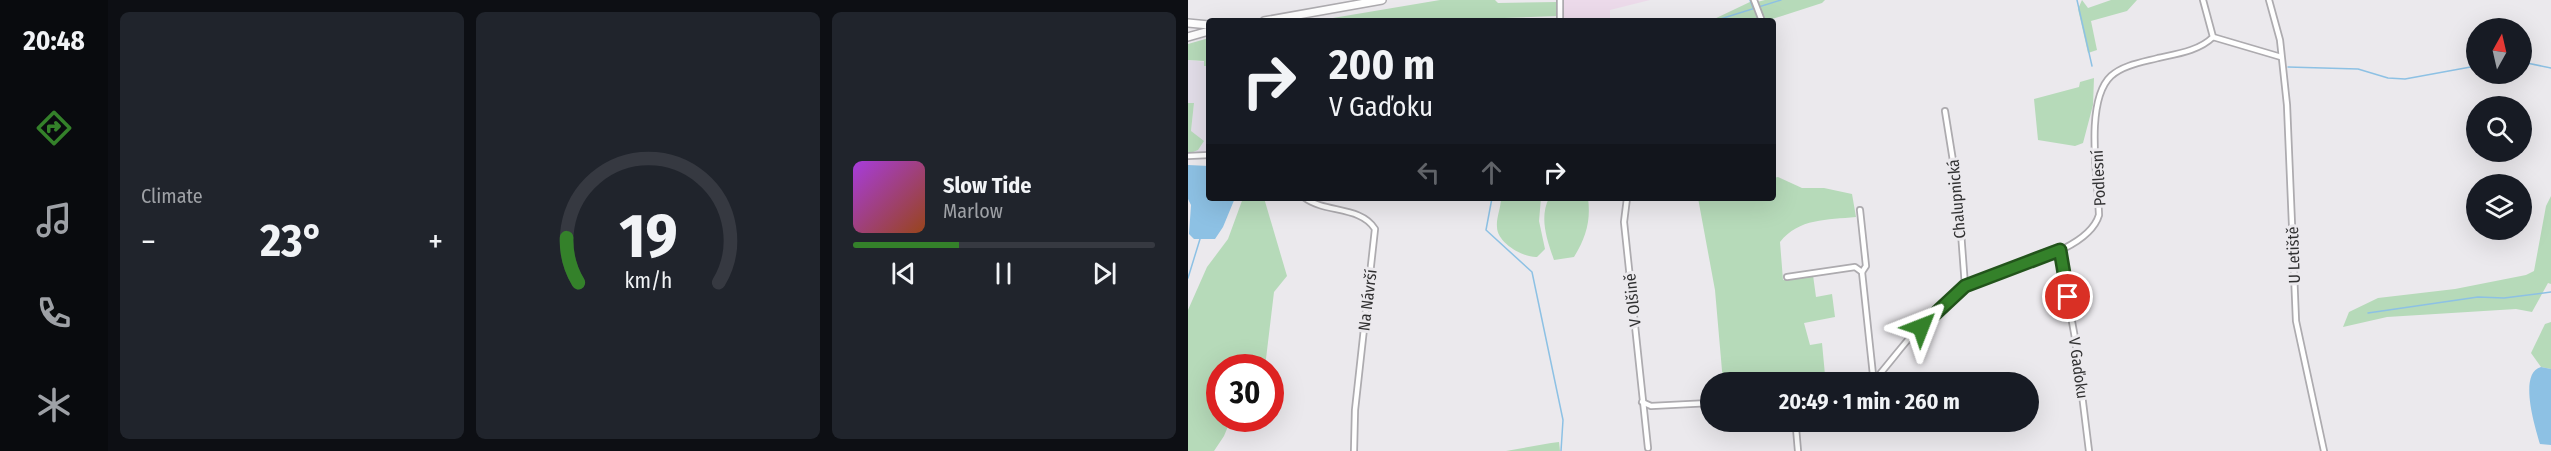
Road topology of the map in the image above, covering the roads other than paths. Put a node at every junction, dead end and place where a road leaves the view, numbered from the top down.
1 (1382, 0) edge
2 (1560, 0) edge
3 (1754, 0) edge
4 (2204, 0) edge
5 (2269, 0) edge
6 (1280, 18) edge
7 (1560, 18) edge
8 (1761, 18) edge
9 (1188, 23) edge
10 (1206, 25) edge
11 (1206, 32) edge
12 (1188, 36) edge
13 (2213, 37) junction
14 (2281, 57) junction
15 (1945, 111) dead end
16 (1206, 155) edge
17 (1188, 156) edge
18 (1311, 201) edge
19 (1627, 201) edge
20 (1860, 210) dead end
21 (2060, 250) junction
22 (1862, 273) junction
23 (1787, 277) dead end
24 (1965, 286) junction
25 (1872, 372) edge
26 (1882, 372) edge
27 (1642, 402) junction
28 (1700, 404) edge
29 (1796, 432) edge
30 (1648, 448) dead end
31 (1354, 451) edge
32 (1798, 451) edge
33 (2089, 451) edge
34 (2324, 451) edge

1 - 6 main road
2 - 7 street
3 - 8 street
4 - 13 street
5 - 14 street, U Letiště
9 - 10 main road
11 - 12 main road
13 - 14 street
13 - 21 street, Podlesní
14 - 34 street, U Letiště
15 - 24 street, Chalupnická
16 - 17 street
18 - 31 street, Na Návrší
19 - 27 street, V Olšině
20 - 22 street
21 - 24 street, Podlesní
21 - 33 street, V Gaďoku
22 - 23 street
22 - 25 street
24 - 26 street, Podlesní
27 - 28 street
27 - 30 street, V Olšině
29 - 32 street

